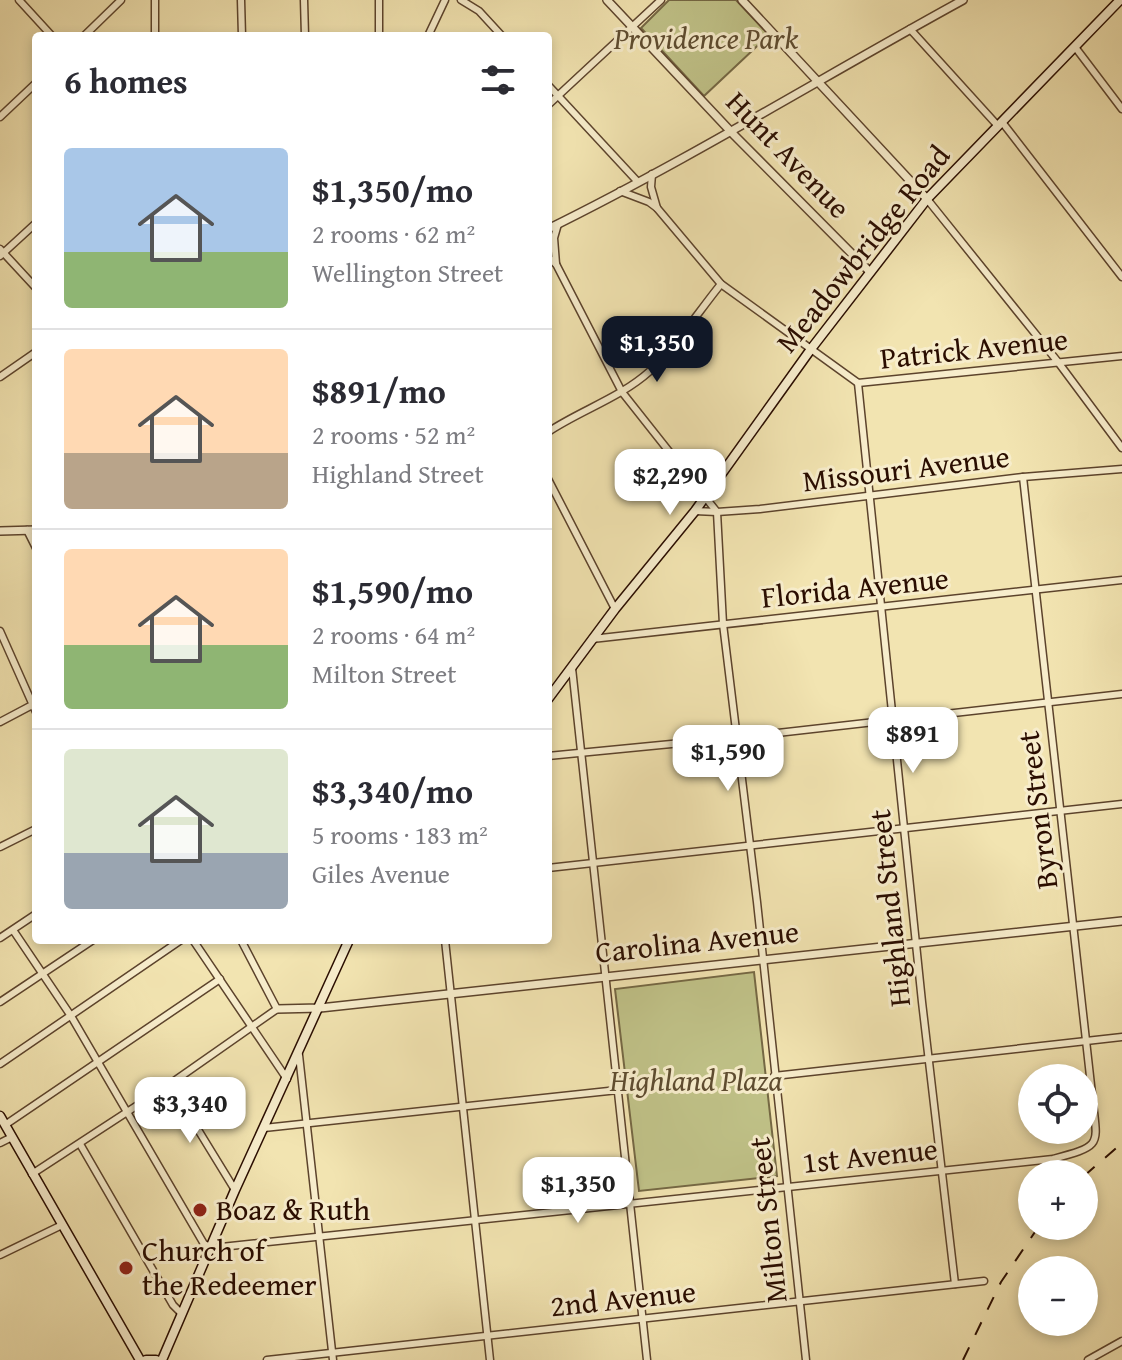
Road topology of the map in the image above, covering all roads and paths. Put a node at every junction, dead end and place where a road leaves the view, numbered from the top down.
1 (19, 0) edge
2 (121, 0) edge
3 (155, 0) edge
4 (241, 0) edge
5 (304, 0) edge
6 (379, 0) edge
7 (445, 0) edge
8 (461, 0) edge
9 (607, 0) edge
10 (661, 0) edge
11 (742, 0) edge
12 (963, 0) edge
13 (1120, 0) edge
14 (632, 27) junction
15 (910, 29) junction
16 (48, 32) edge
17 (88, 32) edge
18 (155, 32) edge
19 (242, 32) edge
20 (305, 32) edge
21 (379, 32) edge
22 (430, 32) edge
23 (498, 32) edge
24 (1075, 47) junction
25 (819, 82) junction
26 (32, 87) edge
27 (552, 89) edge
28 (558, 96) junction
29 (552, 101) edge
30 (1122, 109) edge
31 (0, 117) edge
32 (1000, 124) junction
33 (732, 133) junction
34 (652, 174) junction
35 (637, 181) junction
36 (620, 191) junction
37 (927, 199) junction
38 (657, 208) junction
39 (558, 224) junction
40 (32, 226) edge
41 (552, 227) edge
42 (1, 253) edge
43 (552, 260) edge
44 (556, 264) junction
45 (870, 272) junction
46 (1122, 277) edge
47 (32, 284) edge
48 (721, 284) junction
49 (811, 349) junction
50 (32, 355) edge
51 (1122, 356) edge
52 (1058, 362) junction
53 (0, 377) edge
54 (858, 383) junction
55 (622, 392) junction
56 (552, 429) edge
57 (1122, 448) edge
58 (1122, 469) edge
59 (1023, 477) junction
60 (552, 487) edge
61 (705, 496) junction
62 (869, 496) junction
63 (695, 511) junction
64 (717, 512) junction
65 (31, 530) edge
66 (0, 531) edge
67 (1122, 580) edge
68 (1036, 591) junction
69 (881, 607) junction
70 (615, 609) junction
71 (723, 624) junction
72 (0, 631) edge
73 (592, 639) junction
74 (572, 668) junction
75 (552, 694) edge
76 (1122, 694) edge
77 (32, 700) edge
78 (1048, 704) junction
79 (32, 707) edge
80 (892, 720) junction
81 (0, 722) edge
82 (736, 738) junction
83 (581, 753) junction
84 (552, 756) edge
85 (1122, 804) edge
86 (1060, 811) junction
87 (904, 830) junction
88 (32, 831) edge
89 (750, 845) junction
90 (0, 847) edge
91 (594, 862) junction
92 (552, 867) edge
93 (32, 917) edge
94 (1122, 921) edge
95 (1073, 926) junction
96 (13, 930) junction
97 (0, 938) edge
98 (917, 942) junction
99 (87, 944) edge
100 (175, 944) edge
101 (196, 944) edge
102 (243, 944) edge
103 (345, 944) edge
104 (445, 944) edge
105 (762, 959) junction
106 (43, 974) junction
107 (606, 976) junction
108 (220, 979) junction
109 (450, 994) junction
110 (0, 1002) edge
111 (320, 1008) junction
112 (277, 1009) junction
113 (71, 1016) junction
114 (252, 1026) junction
115 (1122, 1037) edge
116 (1087, 1040) junction
117 (299, 1055) junction
118 (929, 1058) junction
119 (98, 1063) junction
120 (0, 1064) edge
121 (1089, 1064) edge
122 (774, 1076) junction
123 (287, 1079) junction
124 (170, 1084) junction
125 (618, 1090) junction
126 (462, 1107) junction
127 (126, 1112) junction
128 (2, 1121) edge
129 (306, 1125) junction
130 (264, 1128) junction
131 (12, 1137) junction
132 (0, 1143) edge
133 (80, 1144) junction
134 (1093, 1144) edge
135 (942, 1170) junction
136 (32, 1174) junction
137 (787, 1187) junction
138 (235, 1190) junction
139 (631, 1204) junction
140 (475, 1221) junction
141 (62, 1225) junction
142 (320, 1239) junction
143 (212, 1248) junction
144 (0, 1255) edge
145 (984, 1281) dead end
146 (955, 1284) junction
147 (800, 1302) junction
148 (181, 1313) junction
149 (643, 1318) junction
150 (487, 1337) junction
151 (1122, 1341) edge
152 (332, 1357) edge
153 (140, 1360) edge
154 (146, 1360) edge
155 (159, 1360) edge
156 (267, 1360) edge
157 (490, 1360) edge
158 (647, 1360) edge
159 (806, 1360) edge
160 (1088, 1360) edge

1 - 16 street
2 - 17 street
3 - 18 street
4 - 19 street
5 - 20 street
6 - 21 street
7 - 22 street
8 - 23 street
9 - 14 street, Hunt Avenue
10 - 14 street
11 - 25 street
12 - 15 street
13 - 24 main road, Meadowbridge Road
14 - 28 street
14 - 33 street, Hunt Avenue
15 - 25 street
15 - 32 street
24 - 30 street
24 - 32 main road, Meadowbridge Road
25 - 33 street
25 - 37 street
26 - 31 street
27 - 28 street
28 - 29 street
28 - 35 street
32 - 37 main road, Meadowbridge Road
32 - 46 street
33 - 34 street
33 - 45 street, Hunt Avenue
34 - 35 street
34 - 38 street
35 - 36 street
36 - 38 street, Patrick Avenue
36 - 39 street
37 - 45 main road, Meadowbridge Road
37 - 52 street
38 - 48 street, Patrick Avenue
39 - 41 street
39 - 44 street
40 - 42 street
42 - 47 street
43 - 44 street
44 - 55 street
45 - 49 main road, Meadowbridge Road
48 - 49 street, Patrick Avenue
48 - 55 street
49 - 54 street, Patrick Avenue
49 - 61 main road, Meadowbridge Road
50 - 53 street
51 - 52 street, Patrick Avenue
52 - 54 street, Patrick Avenue
52 - 57 street
54 - 62 street, Highland Street
55 - 56 street
55 - 61 street
58 - 59 street, Missouri Avenue
59 - 62 street, Missouri Avenue
59 - 68 street, Byron Street
60 - 70 street
61 - 63 main road, Meadowbridge Road
61 - 64 street
62 - 64 street, Missouri Avenue
62 - 69 street, Highland Street
63 - 64 street, Missouri Avenue
63 - 70 main road, Meadowbridge Road
64 - 71 street, Milton Street
65 - 66 street
67 - 68 street, Florida Avenue
68 - 69 street, Florida Avenue
68 - 78 street, Byron Street
69 - 71 street, Florida Avenue
69 - 80 street, Highland Street
70 - 73 main road, Meadowbridge Road
71 - 73 street, Florida Avenue
71 - 82 street, Milton Street
72 - 77 street
73 - 74 main road, Meadowbridge Road
74 - 75 main road, Meadowbridge Road
74 - 83 street
76 - 78 street
78 - 80 street
78 - 86 street, Byron Street
79 - 81 street
80 - 82 street
80 - 87 street, Highland Street
82 - 83 street
82 - 89 street, Milton Street
83 - 84 street
83 - 91 street
85 - 86 street
86 - 87 street
86 - 95 street, Byron Street
87 - 89 street
87 - 98 street, Highland Street
88 - 90 street
89 - 91 street
89 - 105 street, Milton Street
91 - 92 street
91 - 107 street
93 - 96 street
94 - 95 street, Carolina Avenue
95 - 98 street, Carolina Avenue
95 - 116 street, Byron Street
96 - 97 street
96 - 106 street
98 - 105 street, Carolina Avenue
98 - 118 street, Highland Street
99 - 106 street
100 - 113 street
101 - 108 street
102 - 112 street
103 - 111 main road
104 - 109 street
105 - 107 street, Carolina Avenue
105 - 122 street, Milton Street
106 - 110 street
106 - 113 street
107 - 109 street, Carolina Avenue
107 - 125 street
108 - 114 street
108 - 119 street
109 - 111 street, Carolina Avenue
109 - 126 street
111 - 112 street, Carolina Avenue
111 - 117 main road
112 - 114 street
113 - 119 street
113 - 120 street
114 - 123 street
114 - 124 street
115 - 116 street
116 - 118 street
116 - 121 street, Byron Street
117 - 123 main road
117 - 129 street
118 - 122 street
118 - 135 street, Highland Street
119 - 127 street
119 - 128 street
122 - 137 street, Milton Street
123 - 130 main road
124 - 127 street
124 - 138 street
125 - 126 street
125 - 139 street
126 - 129 street
126 - 140 street
127 - 133 street
127 - 143 street
128 - 131 main road
129 - 130 street
129 - 142 street
130 - 138 main road
131 - 132 street
131 - 136 main road
133 - 136 street
133 - 148 street
134 - 135 street, 1st Avenue
135 - 137 street, 1st Avenue
135 - 146 street, Highland Street
136 - 141 main road
137 - 139 street, 1st Avenue
137 - 147 street, Milton Street
138 - 143 main road
139 - 140 street, 1st Avenue
139 - 149 street
140 - 142 street, 1st Avenue
140 - 150 street
141 - 144 street
141 - 153 main road
142 - 143 street, 1st Avenue
142 - 152 street
143 - 148 main road
145 - 146 street, 2nd Avenue
146 - 147 street, 2nd Avenue
147 - 149 street, 2nd Avenue
147 - 159 street, Milton Street
148 - 155 main road
149 - 150 street, 2nd Avenue
149 - 158 street
150 - 152 street, 2nd Avenue
150 - 157 street
151 - 160 street
152 - 156 street, 2nd Avenue
154 - 155 main road

